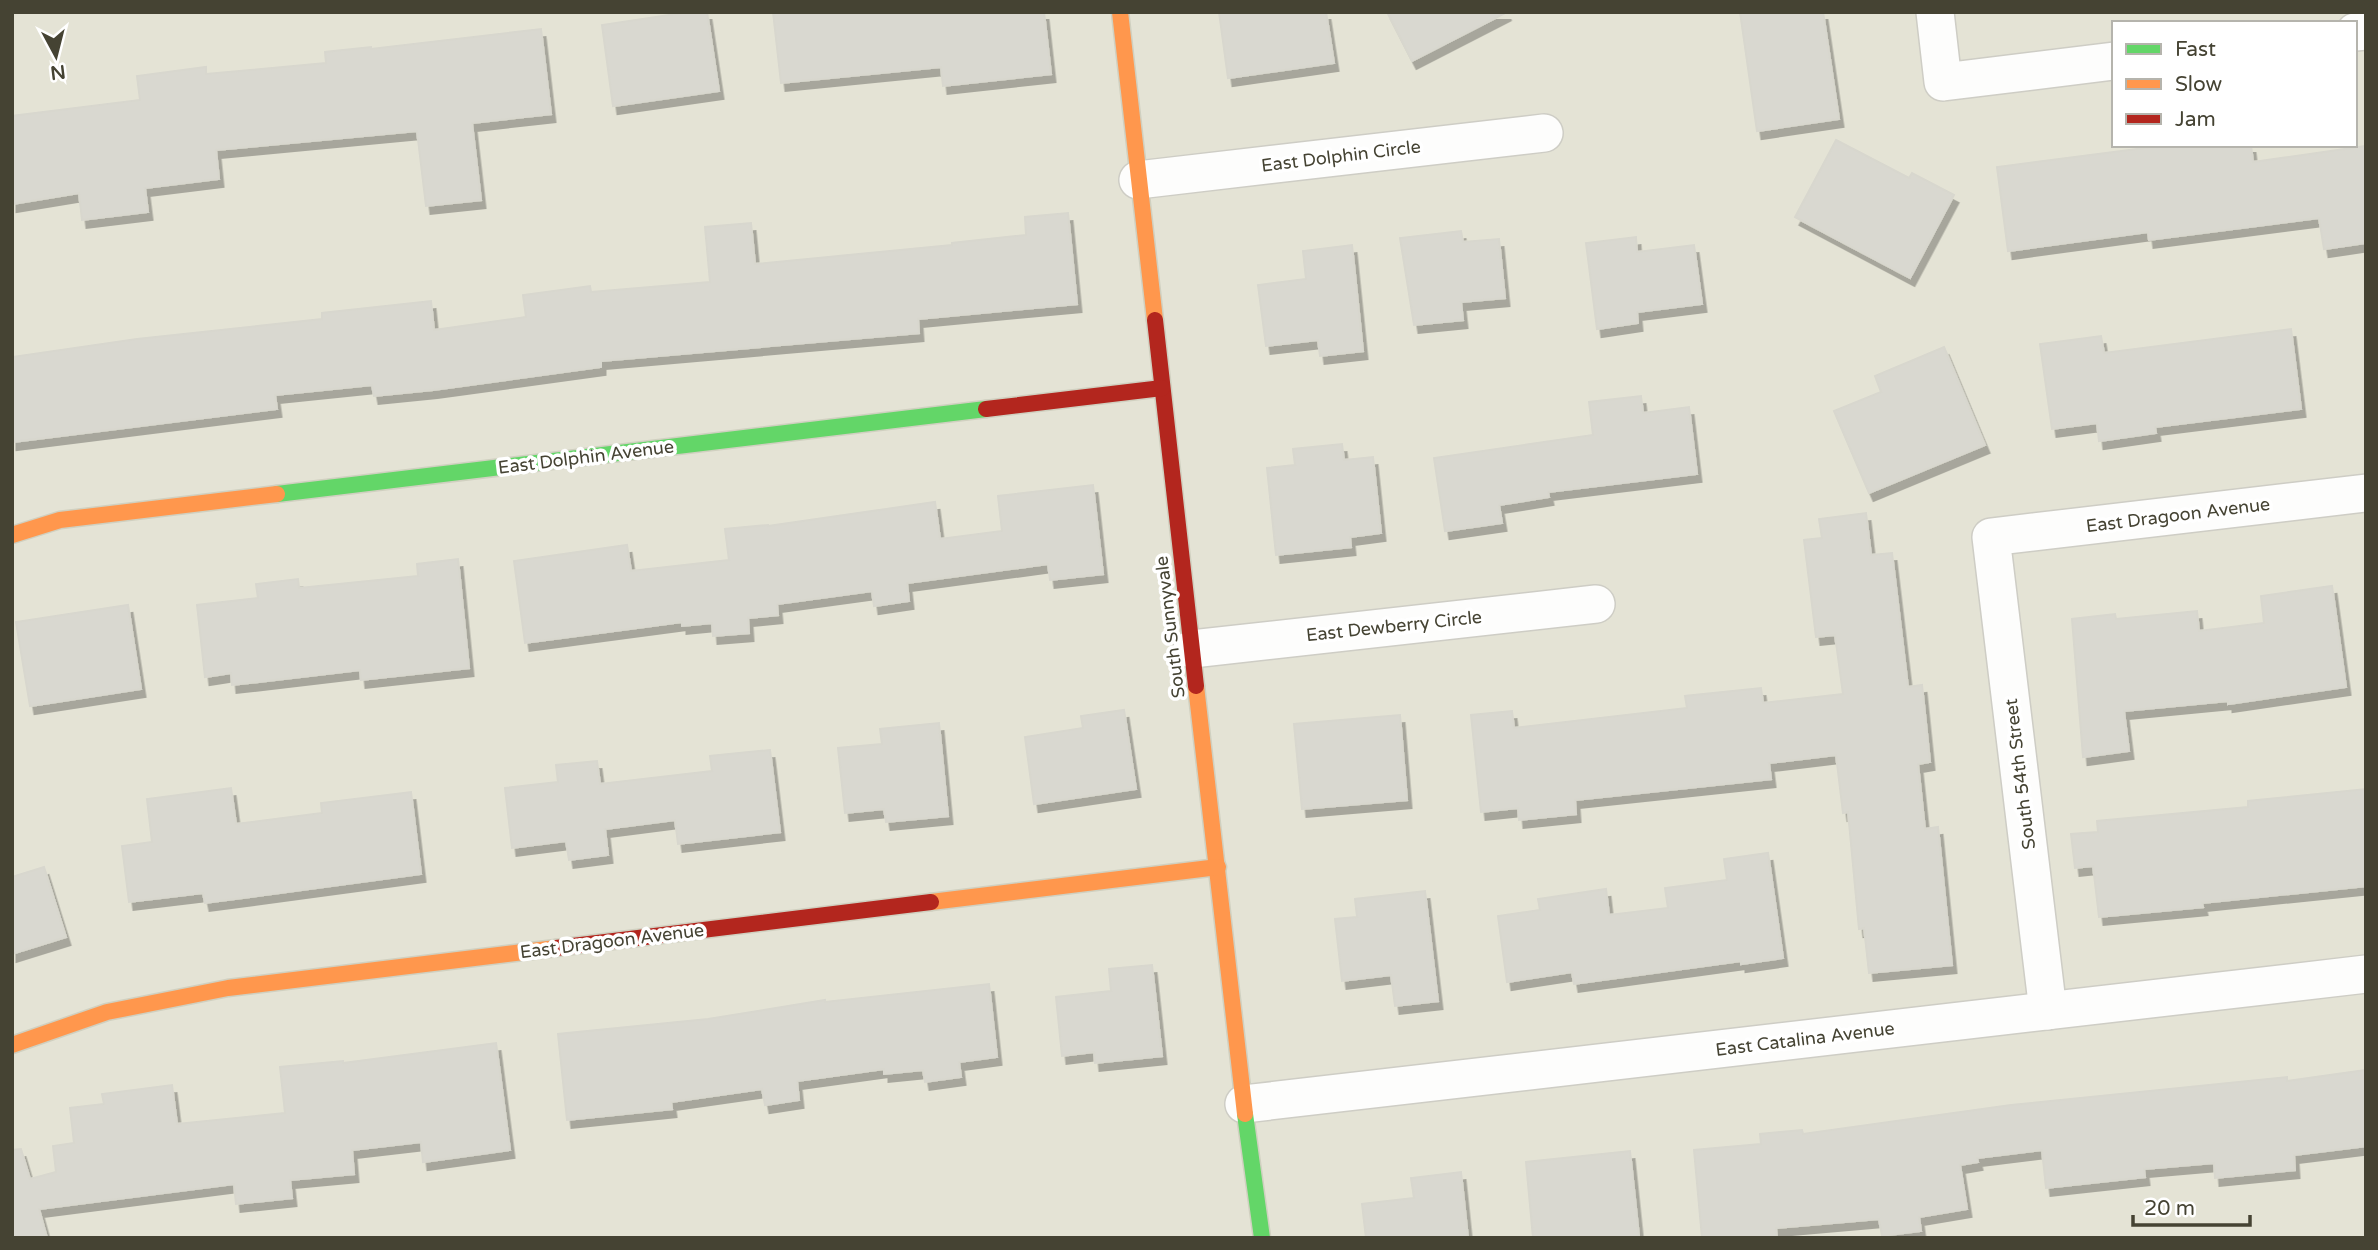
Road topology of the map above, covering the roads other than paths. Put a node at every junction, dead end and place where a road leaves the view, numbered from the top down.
1 (1120, 12) edge
2 (1935, 12) edge
3 (2112, 61) edge
4 (1544, 133) dead end
5 (1138, 180) junction
6 (1162, 388) junction
7 (2366, 493) edge
8 (12, 535) edge
9 (1991, 537) joint
10 (1596, 604) dead end
11 (1192, 649) junction
12 (1218, 867) junction
13 (2366, 974) edge
14 (2048, 1011) junction
15 (12, 1045) edge
16 (1244, 1104) junction
17 (1262, 1238) edge

1 - 5 street, South Sunnyvale
2 - 3 street
4 - 5 street, East Dolphin Circle
5 - 6 street, South Sunnyvale
6 - 8 street, East Dolphin Avenue
6 - 11 street, South Sunnyvale
7 - 9 street, East Dragoon Avenue
9 - 14 street, South 54th Street
10 - 11 street, East Dewberry Circle
11 - 12 street, South Sunnyvale
12 - 15 street, East Dragoon Avenue
12 - 16 street, South Sunnyvale
13 - 14 street, East Catalina Avenue
14 - 16 street, East Catalina Avenue
16 - 17 street, South Sunnyvale

